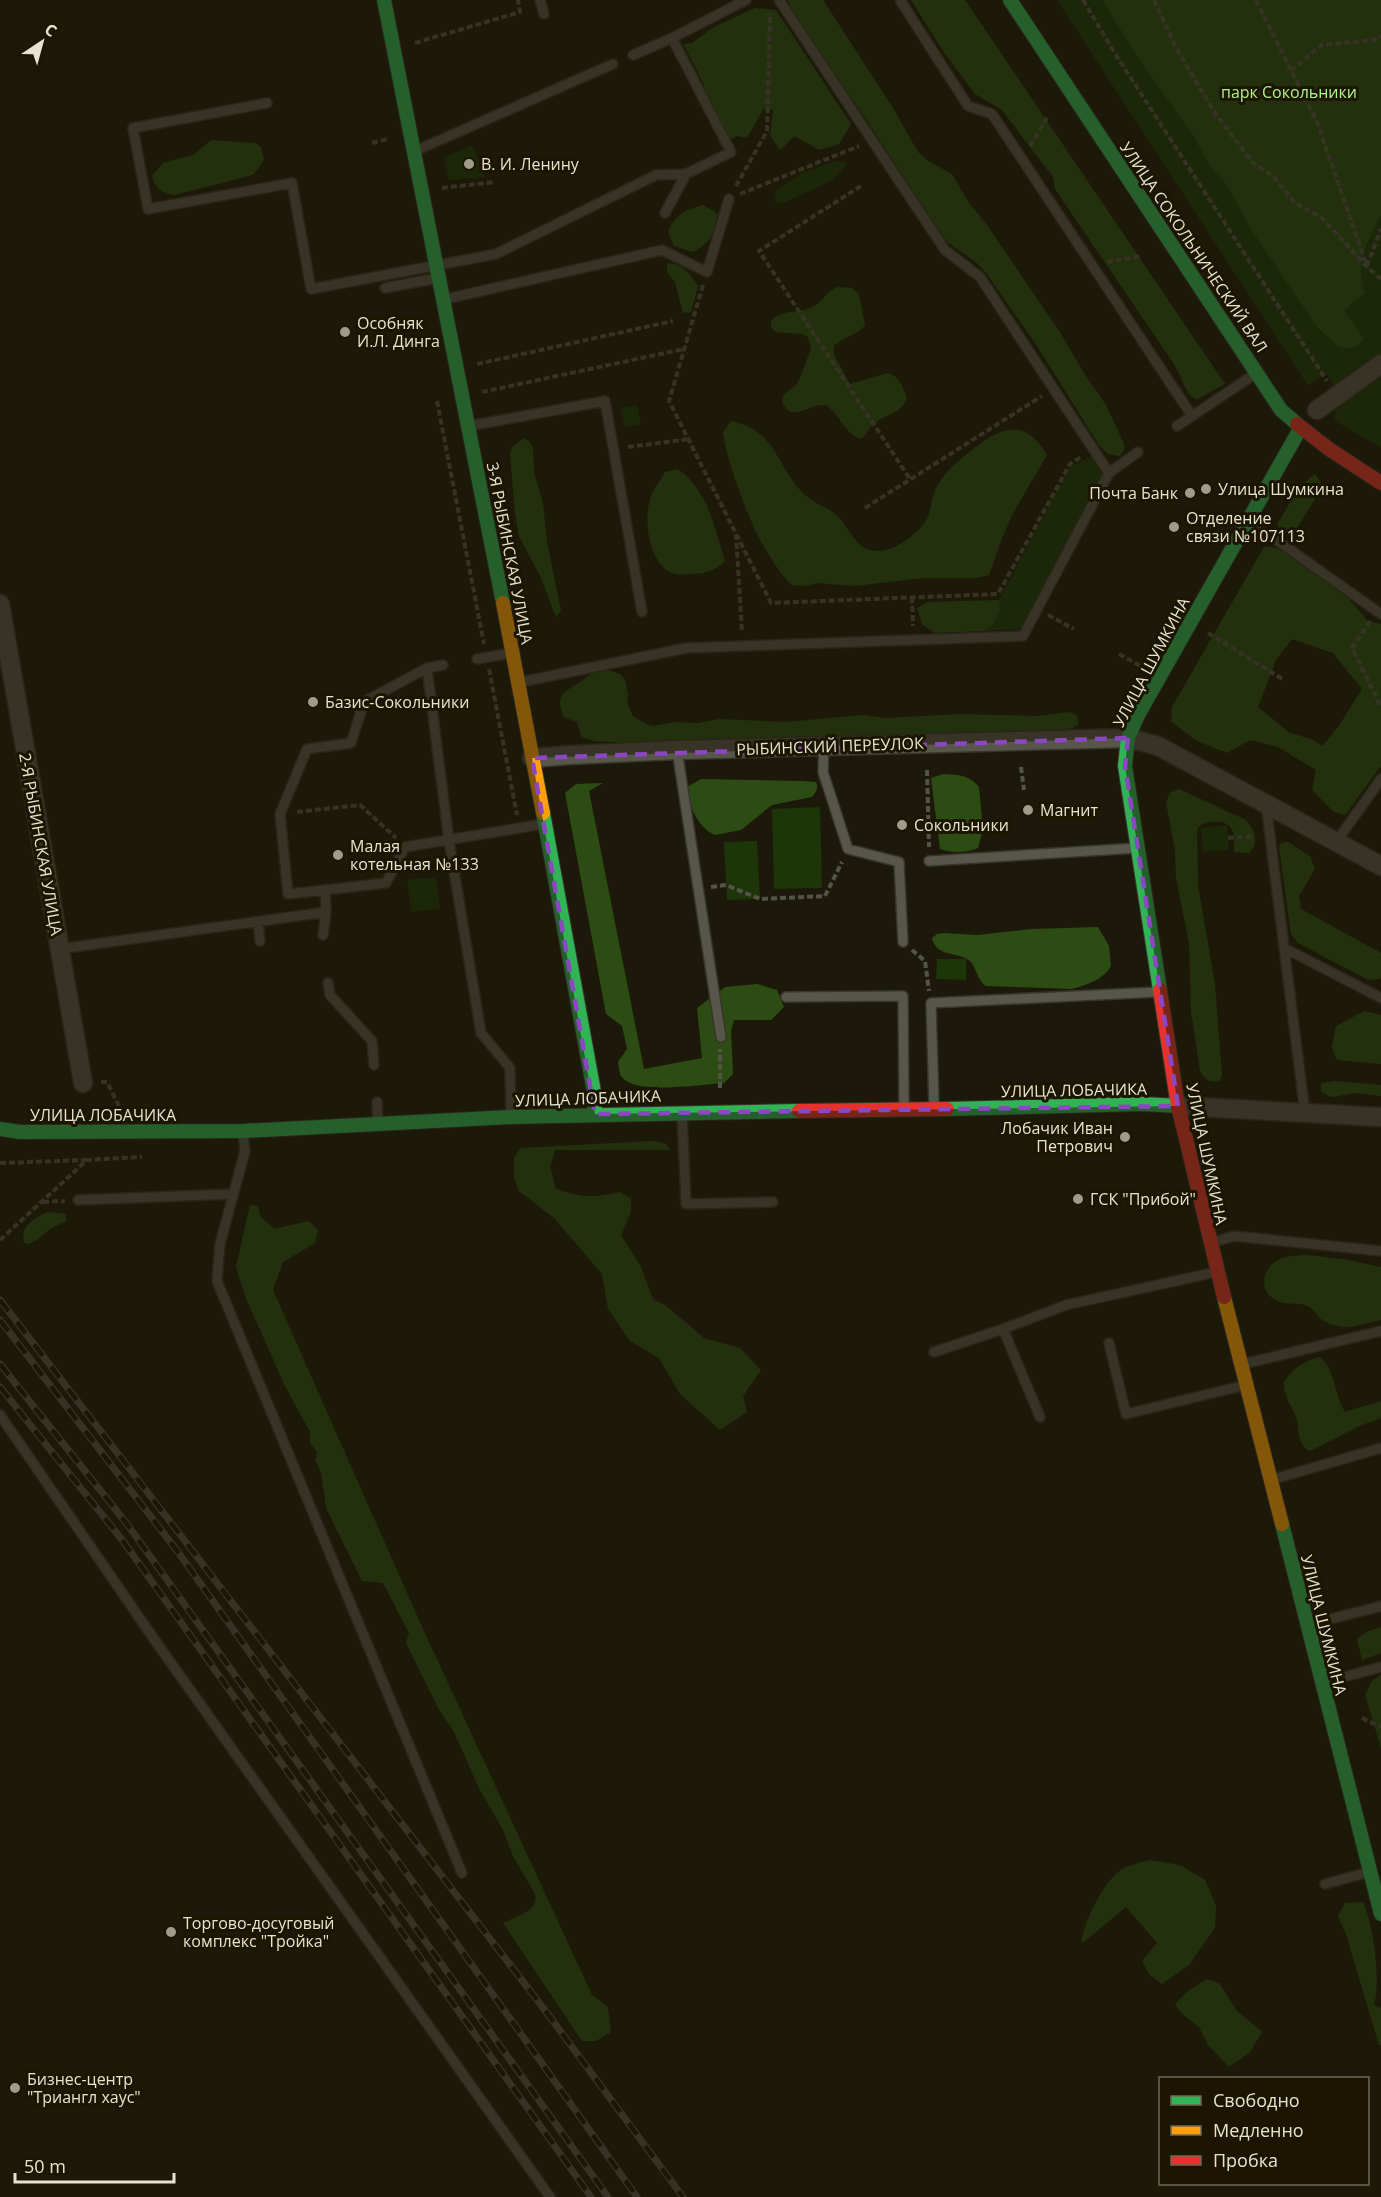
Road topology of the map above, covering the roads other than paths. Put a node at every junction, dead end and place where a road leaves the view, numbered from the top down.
1 (384, 0) edge
2 (540, 0) edge
3 (746, 0) edge
4 (779, 0) edge
5 (900, 0) edge
6 (1010, 0) edge
7 (544, 14) dead end
8 (672, 38) junction
9 (633, 55) dead end
10 (613, 64) dead end
11 (267, 103) dead end
12 (415, 152) junction
13 (686, 174) junction
14 (729, 199) road end
15 (665, 213) dead end
16 (438, 272) junction
17 (385, 288) dead end
18 (443, 299) junction
19 (1381, 364) edge
20 (1257, 373) junction
21 (1317, 410) joint
22 (1192, 416) junction
23 (468, 426) junction
24 (1177, 426) dead end
25 (1300, 429) junction
26 (1138, 452) dead end
27 (1109, 473) junction
28 (1381, 483) edge
29 (1248, 520) junction
30 (0, 604) edge
31 (642, 612) dead end
32 (1379, 612) edge
33 (513, 653) junction
34 (482, 658) road end
35 (443, 665) dead end
36 (427, 668) junction
37 (519, 683) junction
38 (1128, 738) junction
39 (824, 747) junction
40 (677, 750) junction
41 (532, 758) junction
42 (1381, 779) edge
43 (1266, 804) junction
44 (543, 824) junction
45 (449, 841) junction
46 (1336, 842) junction
47 (1137, 848) junction
48 (929, 861) road end
49 (1381, 866) edge
50 (325, 890) junction
51 (326, 912) junction
52 (258, 922) junction
53 (323, 935) dead end
54 (260, 941) dead end
55 (903, 942) road end
56 (1284, 948) junction
57 (59, 949) junction
58 (328, 983) dead end
59 (1159, 992) junction
60 (786, 997) dead end
61 (1381, 998) edge
62 (721, 1037) road end
63 (374, 1065) dead end
64 (83, 1083) dead end
65 (377, 1102) dead end
66 (1178, 1106) junction
67 (904, 1109) junction
68 (934, 1109) junction
69 (682, 1112) junction
70 (1305, 1113) junction
71 (595, 1114) junction
72 (511, 1117) junction
73 (1381, 1117) edge
74 (378, 1125) junction
75 (0, 1129) edge
76 (243, 1131) junction
77 (233, 1194) junction
78 (78, 1200) road end
79 (773, 1202) dead end
80 (1210, 1243) junction
81 (1381, 1251) edge
82 (1218, 1272) junction
83 (1003, 1329) junction
84 (1381, 1331) edge
85 (1109, 1343) dead end
86 (934, 1352) dead end
87 (1241, 1365) junction
88 (1247, 1385) junction
89 (0, 1415) edge
90 (1041, 1417) dead end
91 (1381, 1448) edge
92 (1270, 1480) junction
93 (1381, 1606) edge
94 (1307, 1625) junction
95 (1381, 1667) edge
96 (1322, 1683) junction
97 (1375, 1870) edge
98 (462, 1873) dead end
99 (1325, 1884) dead end
100 (1381, 1914) edge
101 (550, 2197) edge

1 - 12 street, 3-Я РЫБИНСКАЯ УЛИЦА
2 - 7 lane
3 - 8 lane
4 - 27 lane
5 - 22 lane
6 - 20 street, УЛИЦА СОКОЛЬНИЧЕСКИЙ ВАЛ
8 - 9 lane
8 - 13 lane
10 - 12 lane
11 - 16 lane
12 - 16 street, 3-Я РЫБИНСКАЯ УЛИЦА
13 - 15 lane
13 - 16 lane
14 - 18 lane
16 - 17 lane
16 - 18 street, 3-Я РЫБИНСКАЯ УЛИЦА
18 - 23 street, 3-Я РЫБИНСКАЯ УЛИЦА
19 - 21 street
20 - 22 lane
20 - 25 street, УЛИЦА СОКОЛЬНИЧЕСКИЙ ВАЛ
21 - 25 lane
22 - 24 lane
23 - 31 lane
23 - 33 street, 3-Я РЫБИНСКАЯ УЛИЦА
25 - 28 street, УЛИЦА СОКОЛЬНИЧЕСКИЙ ВАЛ
25 - 29 street, УЛИЦА ШУМКИНА
26 - 27 lane
27 - 37 lane
29 - 32 lane
29 - 38 street, УЛИЦА ШУМКИНА
30 - 57 street, 2-Я РЫБИНСКАЯ УЛИЦА
33 - 34 lane
33 - 37 street, 3-Я РЫБИНСКАЯ УЛИЦА
35 - 36 lane
36 - 45 lane
36 - 50 lane
37 - 41 street, 3-Я РЫБИНСКАЯ УЛИЦА
38 - 39 street, РЫБИНСКИЙ ПЕРЕУЛОК
38 - 43 street, РЫБИНСКИЙ ПЕРЕУЛОК
38 - 47 street, УЛИЦА ШУМКИНА
39 - 40 street, РЫБИНСКИЙ ПЕРЕУЛОК
39 - 55 lane
40 - 41 street, РЫБИНСКИЙ ПЕРЕУЛОК
40 - 62 lane
41 - 44 street, 3-Я РЫБИНСКАЯ УЛИЦА
42 - 46 lane
43 - 46 street, РЫБИНСКИЙ ПЕРЕУЛОК
43 - 56 lane
44 - 45 lane
44 - 71 street, 3-Я РЫБИНСКАЯ УЛИЦА
45 - 50 lane
45 - 72 lane
46 - 49 street, РЫБИНСКИЙ ПЕРЕУЛОК
47 - 48 lane
47 - 59 street, УЛИЦА ШУМКИНА
50 - 51 lane
51 - 52 lane
51 - 53 lane
52 - 54 lane
52 - 57 lane
56 - 61 lane
56 - 70 lane
57 - 64 street, 2-Я РЫБИНСКАЯ УЛИЦА
58 - 63 lane
59 - 66 street, УЛИЦА ШУМКИНА
59 - 68 lane
60 - 67 lane
65 - 74 lane
66 - 68 street, УЛИЦА ЛОБАЧИКА
66 - 70 street
66 - 80 street, УЛИЦА ШУМКИНА
67 - 68 street, УЛИЦА ЛОБАЧИКА
67 - 69 street, УЛИЦА ЛОБАЧИКА
69 - 71 street, УЛИЦА ЛОБАЧИКА
69 - 79 lane
70 - 73 street
71 - 72 street, УЛИЦА ЛОБАЧИКА
72 - 74 street, УЛИЦА ЛОБАЧИКА
74 - 76 street, УЛИЦА ЛОБАЧИКА
75 - 76 street, УЛИЦА ЛОБАЧИКА
76 - 77 lane
77 - 78 lane
77 - 98 lane
80 - 81 lane
80 - 82 street, УЛИЦА ШУМКИНА
82 - 83 lane
82 - 87 street, УЛИЦА ШУМКИНА
83 - 86 lane
83 - 90 lane
84 - 87 lane
85 - 88 lane
87 - 88 street, УЛИЦА ШУМКИНА
88 - 92 street, УЛИЦА ШУМКИНА
89 - 101 lane
91 - 92 lane
92 - 94 street, УЛИЦА ШУМКИНА
93 - 94 lane
94 - 96 street, УЛИЦА ШУМКИНА
95 - 96 lane
96 - 97 street, УЛИЦА ШУМКИНА
97 - 99 lane
97 - 100 street, УЛИЦА ШУМКИНА

